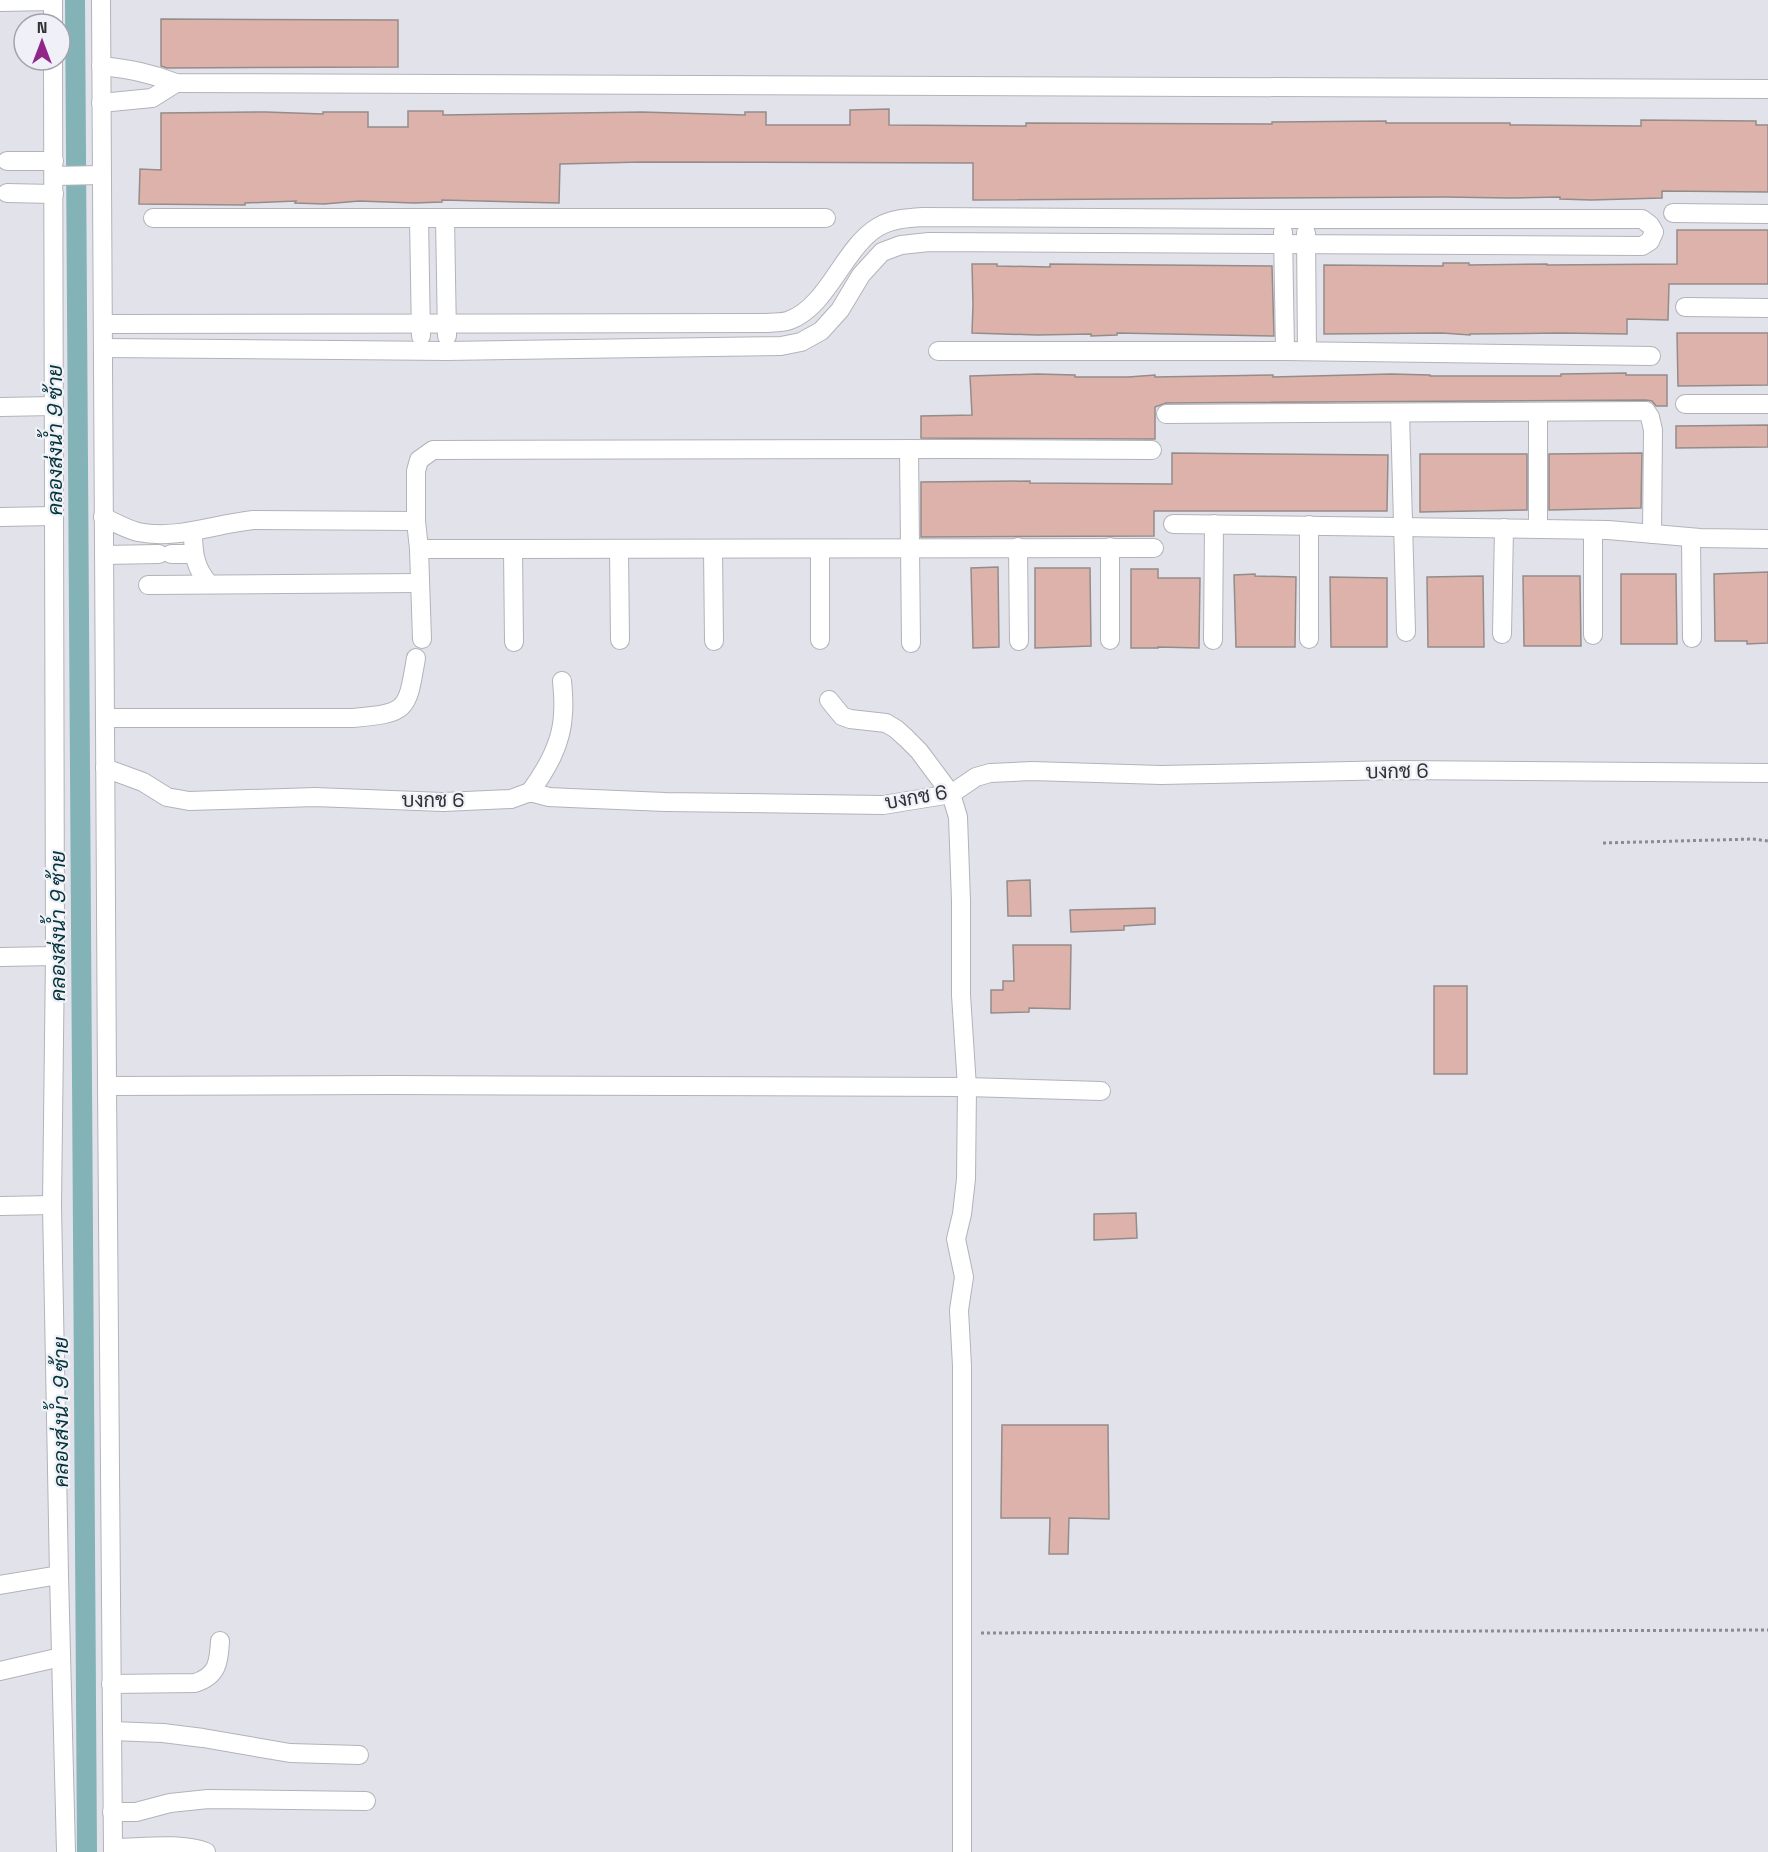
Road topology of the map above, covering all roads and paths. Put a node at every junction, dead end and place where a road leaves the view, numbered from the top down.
1 (101, 0) edge
2 (53, 1) edge
3 (0, 2) edge
4 (101, 66) junction
5 (54, 72) edge
6 (176, 83) junction
7 (1768, 89) edge
8 (101, 103) junction
9 (7, 161) dead end
10 (100, 175) junction
11 (58, 177) junction
12 (7, 193) dead end
13 (1673, 213) dead end
14 (1768, 214) edge
15 (153, 218) dead end
16 (419, 218) junction
17 (445, 218) junction
18 (826, 218) dead end
19 (1282, 219) junction
20 (1306, 219) junction
21 (1306, 243) junction
22 (1283, 244) junction
23 (844, 265) junction
24 (861, 275) junction
25 (1686, 307) dead end
26 (1768, 308) edge
27 (103, 324) junction
28 (185, 324) junction
29 (421, 324) junction
30 (447, 324) junction
31 (103, 348) junction
32 (185, 349) junction
33 (421, 350) junction
34 (447, 351) junction
35 (938, 351) dead end
36 (1285, 351) junction
37 (1307, 351) junction
38 (1651, 356) dead end
39 (1686, 404) dead end
40 (1768, 404) edge
41 (54, 406) junction
42 (0, 407) edge
43 (1538, 412) junction
44 (1166, 414) dead end
45 (1400, 414) junction
46 (909, 449) junction
47 (1152, 450) dead end
48 (54, 516) junction
49 (0, 517) edge
50 (103, 517) junction
51 (416, 521) junction
52 (1173, 524) dead end
53 (1214, 524) junction
54 (1309, 525) junction
55 (1402, 526) junction
56 (1504, 528) junction
57 (1538, 529) junction
58 (1593, 530) junction
59 (193, 532) junction
60 (1652, 534) junction
61 (1691, 538) junction
62 (1768, 539) edge
63 (1018, 547) junction
64 (1110, 547) junction
65 (911, 548) junction
66 (1154, 548) dead end
67 (419, 549) junction
68 (713, 549) junction
69 (820, 549) junction
70 (513, 550) junction
71 (619, 550) junction
72 (193, 554) junction
73 (104, 555) junction
74 (420, 583) junction
75 (209, 584) junction
76 (148, 585) dead end
77 (1406, 632) dead end
78 (1502, 634) dead end
79 (1593, 635) dead end
80 (1692, 638) dead end
81 (422, 639) dead end
82 (1309, 639) dead end
83 (620, 640) dead end
84 (820, 640) dead end
85 (1110, 640) dead end
86 (1213, 640) dead end
87 (714, 641) dead end
88 (1019, 641) dead end
89 (514, 642) dead end
90 (911, 643) dead end
91 (416, 658) dead end
92 (562, 681) dead end
93 (829, 700) dead end
94 (105, 718) junction
95 (105, 768) junction
96 (1768, 773) edge
97 (530, 792) junction
98 (951, 794) junction
99 (1768, 841) edge
100 (1603, 843) dead end
101 (55, 956) junction
102 (0, 957) edge
103 (106, 1086) junction
104 (967, 1087) junction
105 (1101, 1091) dead end
106 (52, 1205) junction
107 (0, 1206) edge
108 (59, 1575) junction
109 (0, 1586) edge
110 (1768, 1630) edge
111 (961, 1634) junction
112 (220, 1641) dead end
113 (61, 1658) junction
114 (0, 1671) edge
115 (111, 1683) junction
116 (112, 1731) junction
117 (359, 1755) dead end
118 (366, 1801) dead end
119 (112, 1812) junction
120 (113, 1850) edge
121 (140, 1850) edge
122 (66, 1852) edge
123 (206, 1852) edge
124 (962, 1852) edge

1 - 4 street
2 - 3 street
4 - 6 street
4 - 8 street
5 - 11 street
6 - 7 street
6 - 8 street
8 - 10 street
9 - 11 street
10 - 11 street
10 - 27 street
11 - 12 street
11 - 41 street
13 - 14 street
15 - 16 street
16 - 17 street
16 - 29 street
17 - 18 street
17 - 30 street
19 - 20 street
19 - 22 street
19 - 23 street
20 - 21 street
20 - 21 street
21 - 22 street
21 - 37 street
22 - 24 street
22 - 36 street
23 - 24 street
23 - 30 street
24 - 34 street
25 - 26 street
27 - 28 street
27 - 31 street
28 - 29 street
28 - 32 street
29 - 30 street
29 - 33 street
30 - 34 street
31 - 32 street
31 - 50 street
32 - 33 street
33 - 34 street
35 - 36 street
36 - 37 street
37 - 38 street
39 - 40 street
41 - 42 street
41 - 48 street
43 - 45 street
43 - 57 street
43 - 60 street
44 - 45 street
45 - 55 street
46 - 47 street
46 - 51 street
46 - 65 street
48 - 49 street
48 - 101 street
50 - 59 street
50 - 73 street
51 - 59 street
51 - 67 street
52 - 53 street
53 - 54 street
53 - 86 street
54 - 55 street
54 - 82 street
55 - 56 street
55 - 77 street
56 - 57 street
56 - 78 street
57 - 58 street
58 - 60 street
58 - 79 street
59 - 72 street
60 - 61 street
61 - 62 street
61 - 80 street
63 - 64 street
63 - 65 street
63 - 88 street
64 - 66 street
64 - 85 street
65 - 69 street
65 - 90 street
67 - 70 street
67 - 74 street
68 - 69 street
68 - 71 street
68 - 87 street
69 - 84 street
70 - 71 street
70 - 89 street
71 - 83 street
72 - 73 street
72 - 75 street
73 - 94 street
74 - 75 street
74 - 81 street
75 - 76 street
91 - 94 street
92 - 97 street
93 - 98 street
94 - 95 street
95 - 97 street, บงกช 6
95 - 103 street
96 - 98 street, บงกช 6
97 - 98 street, บงกช 6
98 - 104 street
99 - 100 path
101 - 102 street
101 - 106 street
103 - 104 street
103 - 115 street
104 - 105 street
104 - 111 street
106 - 107 street
106 - 108 street
108 - 109 street
108 - 113 street
110 - 111 path
111 - 124 street
112 - 115 street
113 - 114 street
113 - 122 street
115 - 116 street
116 - 117 street
116 - 119 street
118 - 119 street
119 - 120 street
120 - 121 street
121 - 123 street

